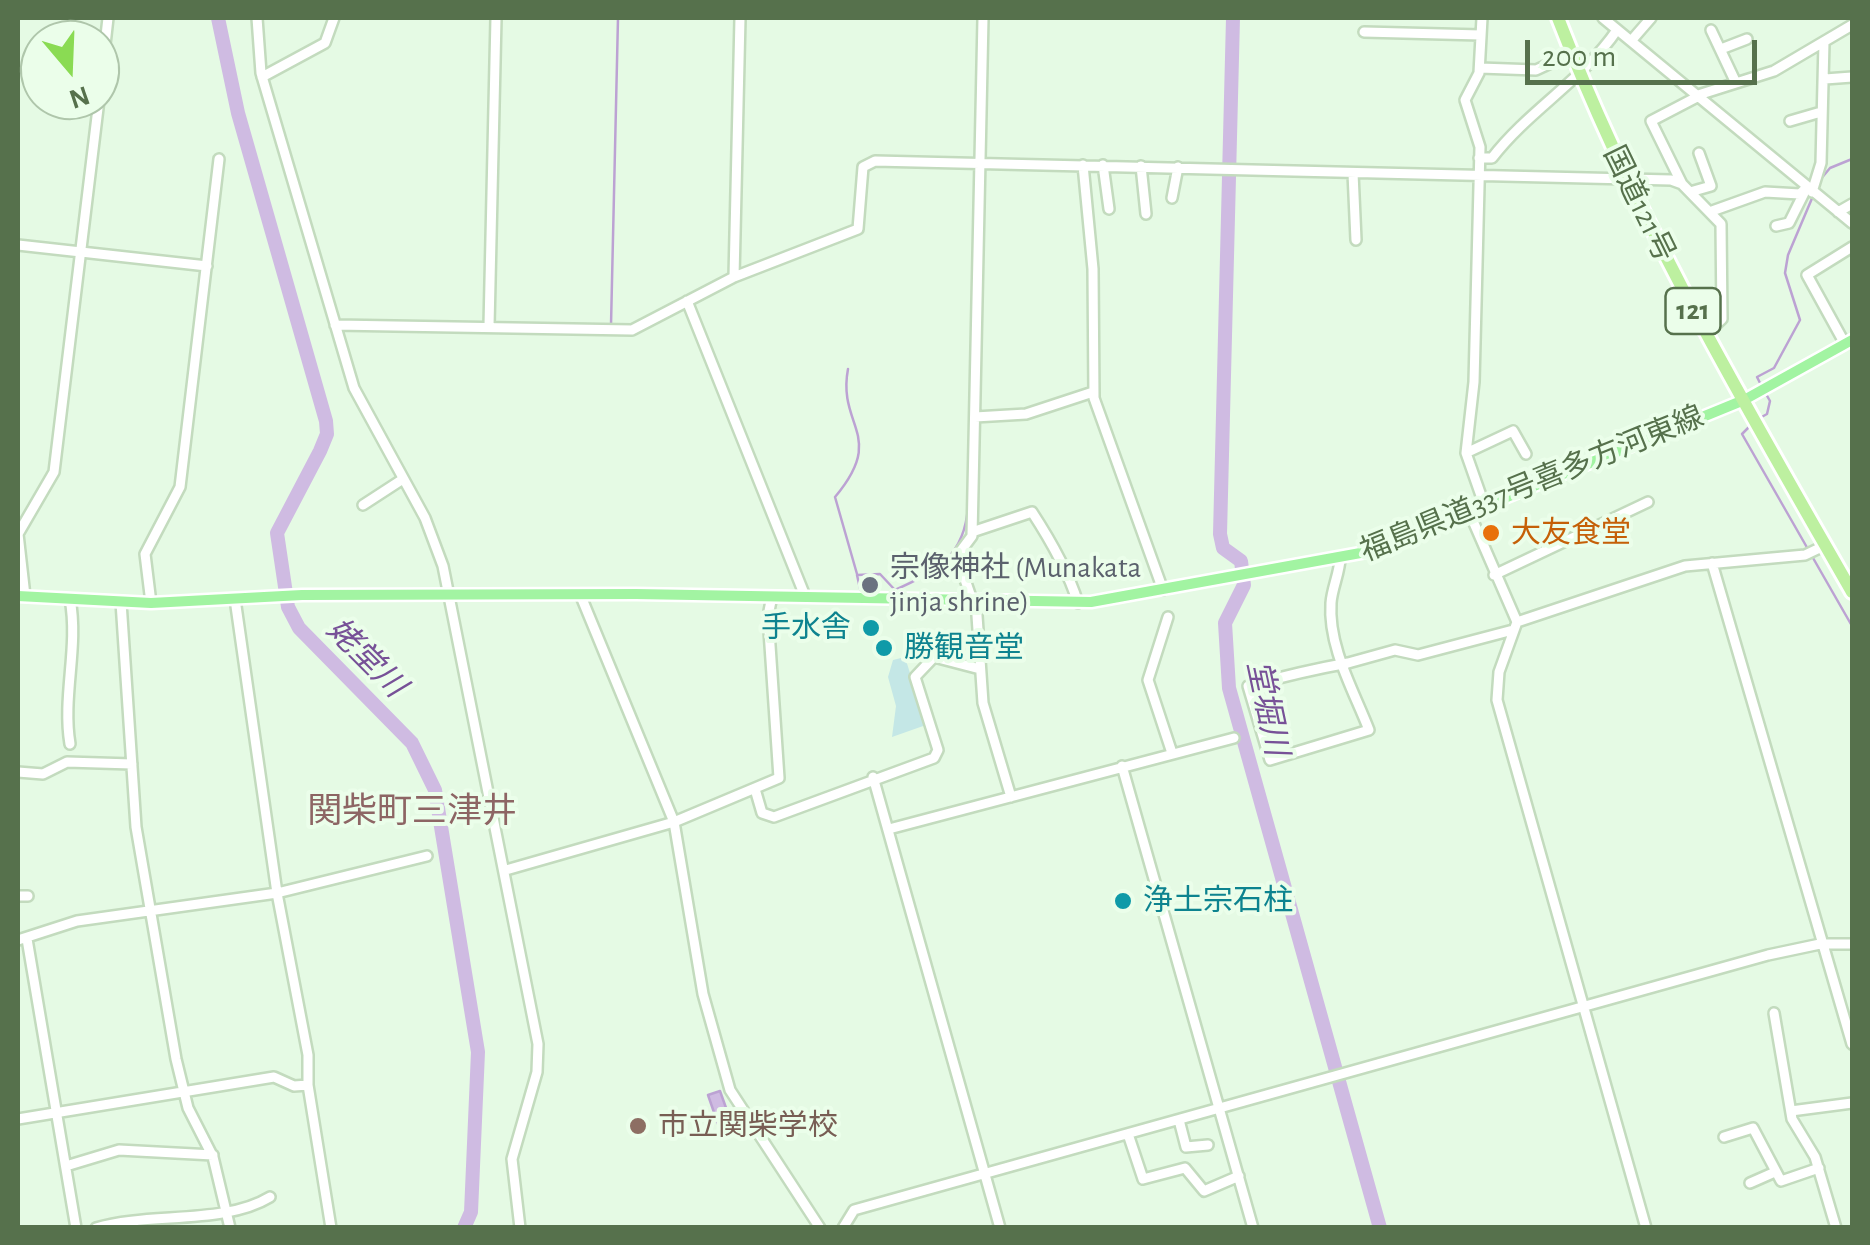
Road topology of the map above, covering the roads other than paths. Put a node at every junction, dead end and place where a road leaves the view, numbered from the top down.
1 (257, 18) edge
2 (334, 18) edge
3 (496, 18) edge
4 (740, 18) edge
5 (983, 18) edge
6 (1482, 18) edge
7 (1558, 18) edge
8 (1602, 18) edge
9 (1651, 18) edge
10 (1852, 25) edge
11 (1617, 30) junction
12 (1711, 30) dead end
13 (1364, 32) dead end
14 (1482, 35) junction
15 (1747, 39) dead end
16 (1631, 41) junction
17 (1824, 42) junction
18 (1721, 49) junction
19 (1549, 64) dead end
20 (1480, 68) junction
21 (1580, 76) junction
22 (262, 77) junction
23 (1852, 78) edge
24 (1824, 80) junction
25 (1736, 82) junction
26 (1696, 97) junction
27 (1821, 112) junction
28 (97, 120) edge
29 (1790, 120) dead end
30 (1676, 140) dead end
31 (1662, 146) junction
32 (1700, 154) dead end
33 (1479, 158) junction
34 (219, 159) dead end
35 (979, 163) junction
36 (1083, 165) junction
37 (1104, 165) junction
38 (1142, 166) junction
39 (1178, 167) junction
40 (1353, 173) junction
41 (1479, 174) junction
42 (1625, 179) junction
43 (1682, 184) junction
44 (1807, 191) junction
45 (1690, 192) junction
46 (1172, 198) dead end
47 (1852, 204) edge
48 (1109, 209) dead end
49 (1712, 211) junction
50 (1838, 212) junction
51 (1146, 214) dead end
52 (1852, 223) edge
53 (1776, 226) dead end
54 (1356, 240) dead end
55 (18, 245) edge
56 (1852, 247) edge
57 (81, 252) junction
58 (207, 266) junction
59 (734, 277) junction
60 (687, 301) junction
61 (335, 324) junction
62 (489, 326) junction
63 (1705, 334) junction
64 (1849, 342) edge
65 (1093, 392) junction
66 (1744, 400) junction
67 (975, 417) junction
68 (1466, 453) junction
69 (1526, 454) dead end
70 (403, 479) junction
71 (1648, 502) dead end
72 (363, 505) dead end
73 (1485, 506) junction
74 (1470, 514) junction
75 (972, 532) junction
76 (1826, 546) junction
77 (1340, 558) junction
78 (1712, 563) junction
79 (1494, 575) junction
80 (1163, 590) junction
81 (1852, 592) edge
82 (450, 594) junction
83 (580, 594) junction
84 (21, 596) edge
85 (772, 596) junction
86 (805, 596) junction
87 (236, 598) junction
88 (70, 599) junction
89 (974, 600) junction
90 (121, 602) junction
91 (151, 603) junction
92 (1078, 603) junction
93 (1168, 617) dead end
94 (1515, 626) junction
95 (1343, 664) junction
96 (980, 669) junction
97 (1234, 738) dead end
98 (70, 744) dead end
99 (1172, 753) junction
100 (132, 764) junction
101 (1122, 766) junction
102 (18, 772) edge
103 (873, 777) junction
104 (756, 789) junction
105 (1011, 798) junction
106 (674, 822) junction
107 (889, 829) junction
108 (428, 856) dead end
109 (506, 870) junction
110 (277, 894) junction
111 (152, 910) junction
112 (22, 940) edge
113 (1820, 944) junction
114 (1852, 944) edge
115 (1584, 1007) junction
116 (1774, 1013) dead end
117 (1852, 1044) edge
118 (308, 1085) junction
119 (182, 1091) junction
120 (1852, 1103) edge
121 (1220, 1109) junction
122 (1791, 1111) junction
123 (58, 1112) junction
124 (18, 1119) edge
125 (1179, 1120) junction
126 (1128, 1134) junction
127 (1724, 1137) dead end
128 (1208, 1145) dead end
129 (212, 1155) junction
130 (66, 1166) junction
131 (1819, 1168) junction
132 (985, 1172) junction
133 (1776, 1172) junction
134 (1238, 1176) junction
135 (1750, 1182) dead end
136 (270, 1197) dead end
137 (227, 1209) junction
138 (76, 1228) edge
139 (96, 1228) edge
140 (230, 1228) edge
141 (331, 1228) edge
142 (520, 1228) edge
143 (820, 1228) edge
144 (843, 1228) edge
145 (1000, 1228) edge
146 (1253, 1228) edge
147 (1646, 1228) edge
148 (1836, 1228) edge

1 - 22 street
2 - 22 street
3 - 62 street
4 - 59 street
5 - 35 street
6 - 14 street
7 - 21 highway, 国道121号 / 121
8 - 11 street
9 - 16 street
10 - 17 street
11 - 16 street
11 - 21 street
12 - 18 street
13 - 14 street
14 - 20 street
15 - 18 street
16 - 26 street
17 - 24 street
17 - 25 street
18 - 25 street
19 - 20 street
20 - 33 street
21 - 33 street
21 - 42 highway, 国道121号 / 121
22 - 61 street
23 - 24 street
24 - 27 street
25 - 26 street
26 - 31 street
26 - 44 street
27 - 29 street
27 - 44 street
28 - 57 street
30 - 31 street
31 - 43 street
32 - 45 street
33 - 41 street
34 - 58 street
35 - 36 street
35 - 59 street
35 - 67 street
36 - 37 street
36 - 65 street
37 - 38 street
37 - 48 street
38 - 39 street
38 - 51 street
39 - 40 street
39 - 46 street
40 - 41 street
40 - 54 street
41 - 42 street
41 - 68 street
42 - 43 street
42 - 63 highway, 国道121号 / 121
43 - 45 street
44 - 49 street
44 - 50 street
44 - 53 street
45 - 49 street
47 - 50 street
49 - 63 street
50 - 52 street
55 - 57 street
56 - 64 street
57 - 58 street
57 - 84 street
58 - 91 street
59 - 60 street
60 - 62 street
60 - 86 street
61 - 62 street
61 - 70 street
63 - 66 highway, 国道121号 / 121
64 - 66 main road, 福島県道337号喜多方河東線
65 - 67 street
65 - 80 street
66 - 73 main road, 福島県道337号喜多方河東線
66 - 76 highway, 国道121号 / 121
67 - 75 street
68 - 69 street
68 - 73 street
70 - 72 street
70 - 82 street
71 - 79 street
73 - 74 main road, 福島県道337号喜多方河東線
74 - 77 main road, 福島県道337号喜多方河東線
74 - 79 street
75 - 89 street
75 - 92 street
76 - 78 street
76 - 81 highway, 国道121号 / 121
77 - 80 main road, 福島県道337号喜多方河東線
77 - 95 street
78 - 94 street
78 - 113 street
79 - 94 street
80 - 92 main road, 福島県道337号喜多方河東線
82 - 83 main road, 福島県道337号喜多方河東線
82 - 87 main road, 福島県道337号喜多方河東線
82 - 109 street
83 - 85 main road, 福島県道337号喜多方河東線
83 - 106 street
84 - 88 main road, 福島県道337号喜多方河東線
85 - 86 main road, 福島県道337号喜多方河東線
85 - 104 street
86 - 89 main road, 福島県道337号喜多方河東線
87 - 91 main road, 福島県道337号喜多方河東線
87 - 110 street
88 - 90 main road, 福島県道337号喜多方河東線
88 - 98 street
89 - 92 main road, 福島県道337号喜多方河東線
89 - 96 street
90 - 91 main road, 福島県道337号喜多方河東線
90 - 100 street
93 - 99 street
94 - 95 street
94 - 115 street
95 - 95 street
96 - 103 street
96 - 105 street
97 - 99 street
99 - 101 street
100 - 102 street
100 - 111 street
101 - 105 street
101 - 121 street
103 - 104 street
103 - 107 street
104 - 106 street
105 - 107 street
106 - 109 street
106 - 143 street
107 - 132 street
108 - 110 street
109 - 142 street
110 - 111 street
110 - 118 street
111 - 112 street
111 - 119 street
112 - 123 street
113 - 114 street
113 - 115 street
113 - 117 street
115 - 121 street
115 - 147 street
116 - 122 street
118 - 119 street
118 - 141 street
119 - 123 street
119 - 129 street
120 - 122 street
121 - 125 street
121 - 134 street
122 - 131 street
123 - 124 street
123 - 130 street
125 - 126 street
125 - 128 street
126 - 132 street
126 - 134 street
127 - 133 street
129 - 130 street
129 - 137 street
130 - 138 street
131 - 133 street
131 - 148 street
132 - 144 street
132 - 145 street
133 - 135 street
134 - 146 street
136 - 137 street
137 - 139 street
137 - 140 street

